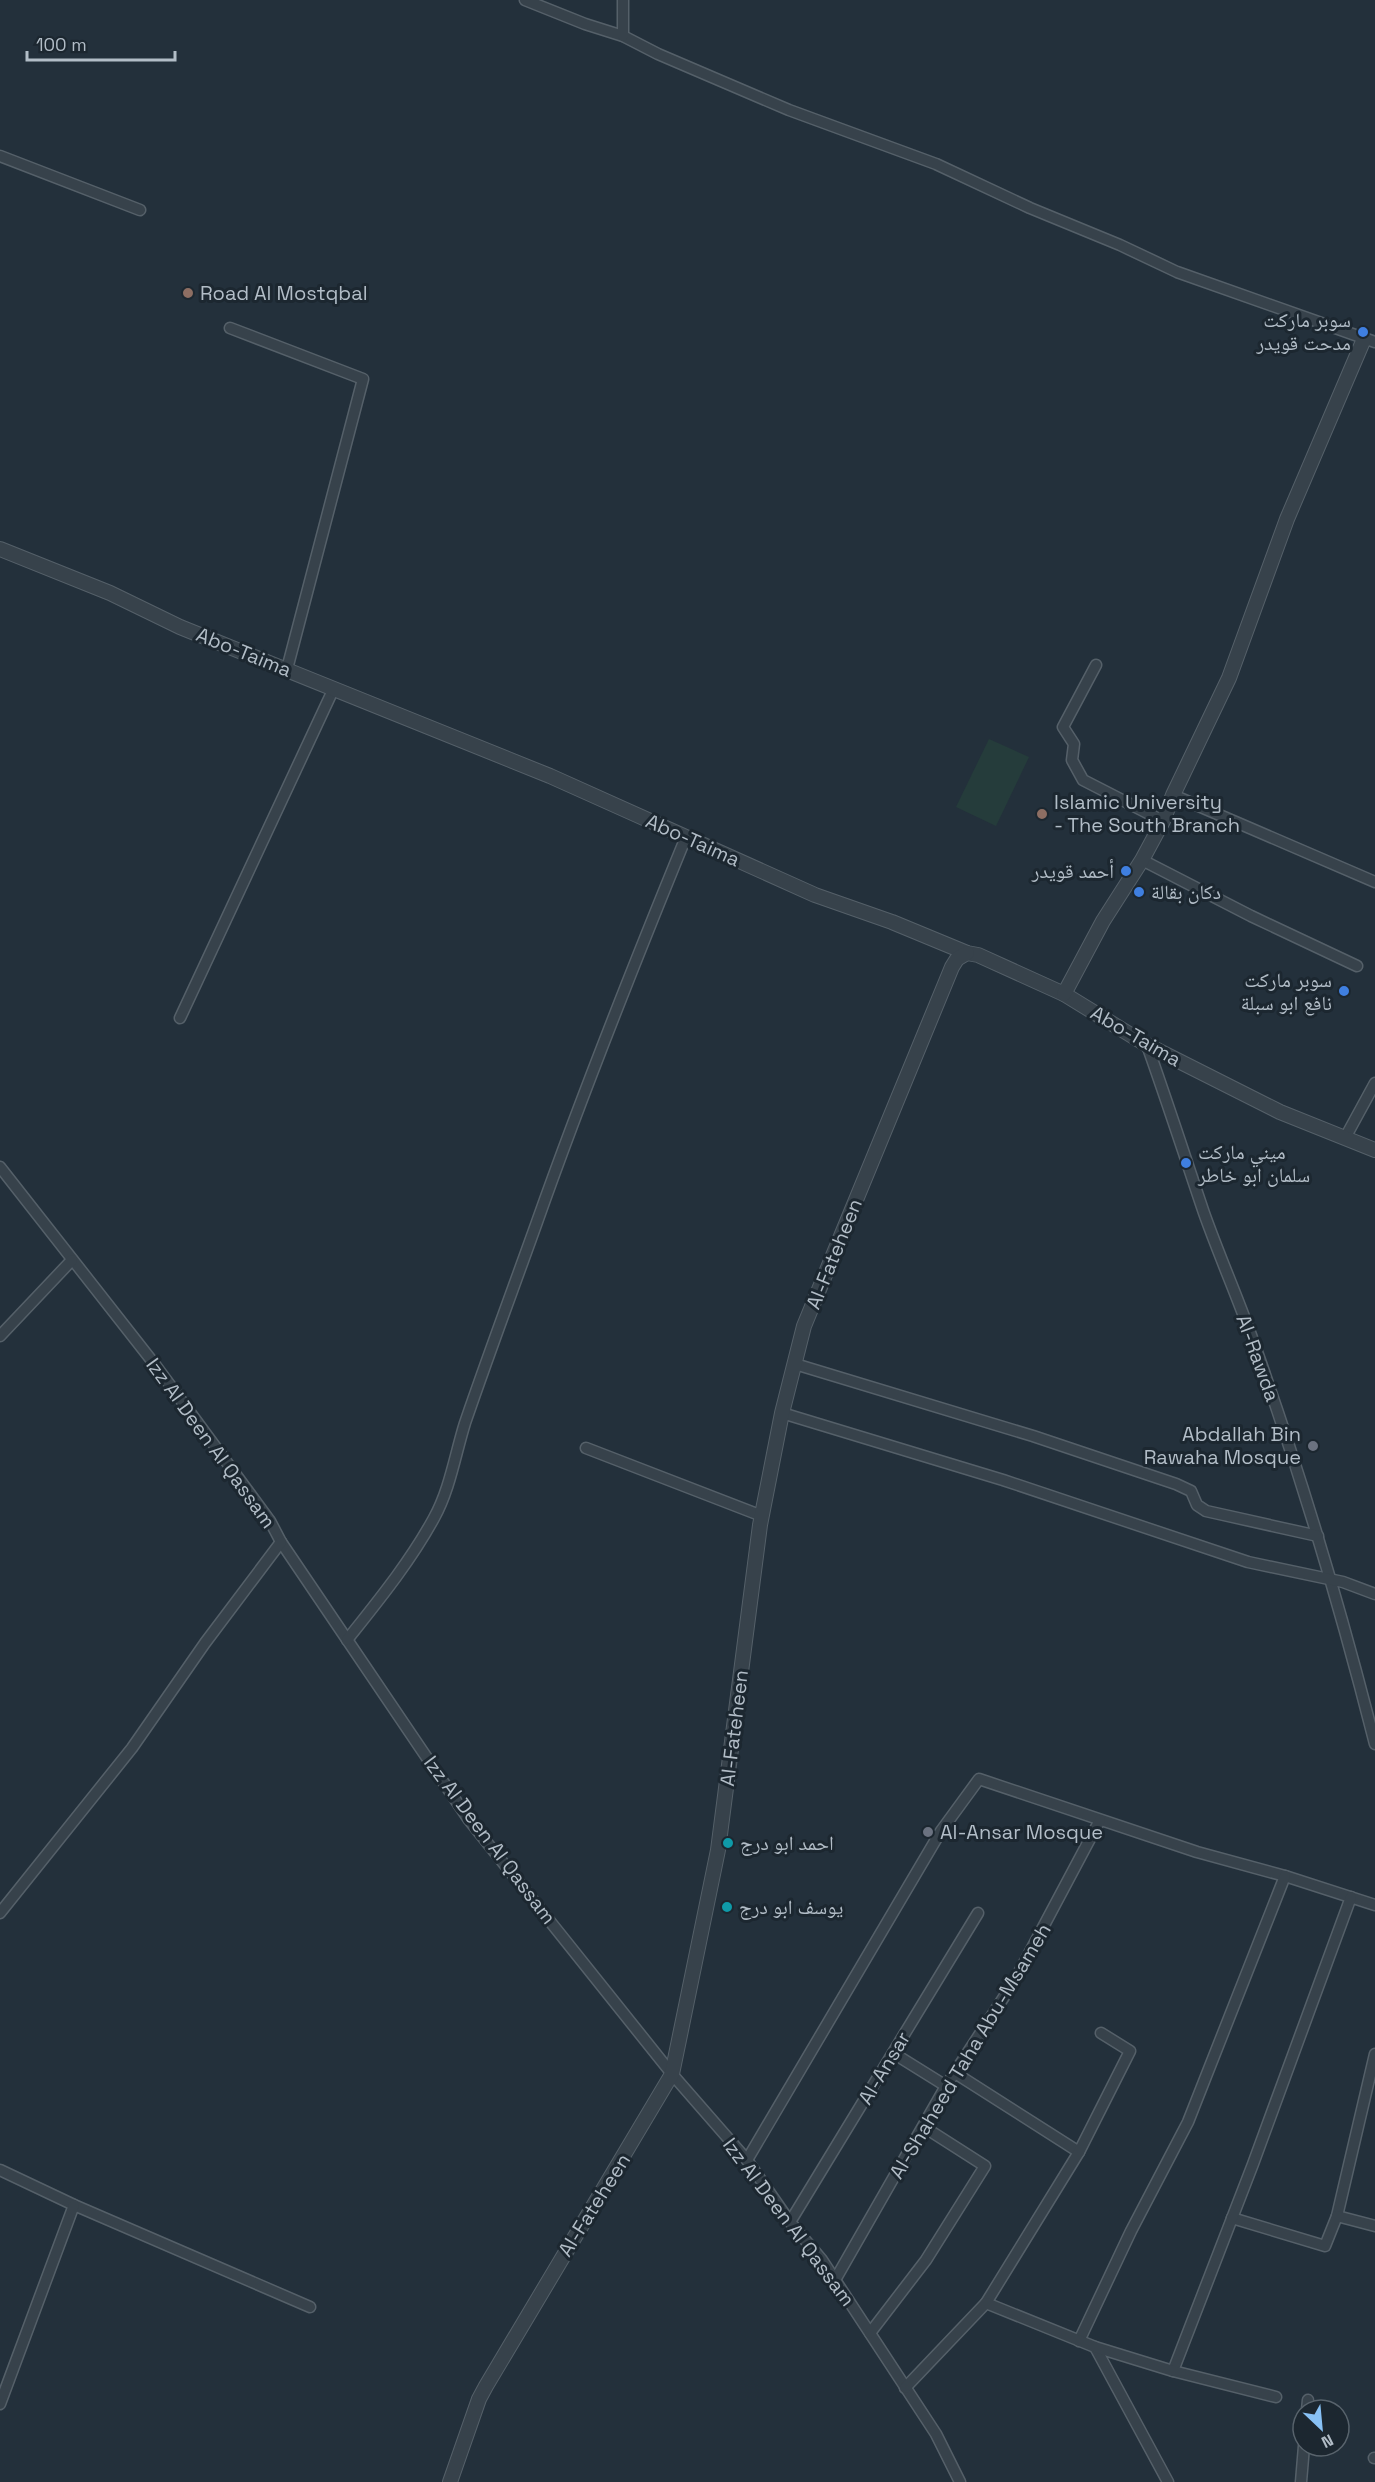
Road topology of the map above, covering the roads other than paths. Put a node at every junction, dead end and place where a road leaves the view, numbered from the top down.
1 (525, 0) edge
2 (623, 0) edge
3 (622, 36) junction
4 (0, 156) edge
5 (140, 210) dead end
6 (230, 328) dead end
7 (1369, 340) edge
8 (0, 549) edge
9 (1096, 665) dead end
10 (287, 669) junction
11 (334, 688) junction
12 (1173, 795) junction
13 (1163, 821) junction
14 (686, 837) junction
15 (1142, 860) junction
16 (1375, 882) edge
17 (967, 953) junction
18 (1357, 966) dead end
19 (1064, 994) junction
20 (180, 1018) dead end
21 (1147, 1046) junction
22 (1375, 1083) edge
23 (1345, 1138) junction
24 (1375, 1150) edge
25 (0, 1167) edge
26 (72, 1260) junction
27 (0, 1336) edge
28 (795, 1364) junction
29 (782, 1413) junction
30 (586, 1448) dead end
31 (762, 1516) junction
32 (1318, 1536) junction
33 (281, 1542) junction
34 (1332, 1580) junction
35 (1375, 1594) edge
36 (347, 1640) junction
37 (1375, 1744) edge
38 (1100, 1820) junction
39 (1285, 1876) junction
40 (1351, 1898) junction
41 (1375, 1905) edge
42 (0, 1913) edge
43 (978, 1913) dead end
44 (1101, 2033) dead end
45 (893, 2054) junction
46 (1375, 2054) edge
47 (955, 2073) junction
48 (672, 2074) junction
49 (946, 2086) junction
50 (924, 2127) junction
51 (1079, 2152) junction
52 (747, 2160) junction
53 (0, 2170) edge
54 (74, 2205) junction
55 (1337, 2216) junction
56 (1232, 2218) junction
57 (790, 2222) junction
58 (1375, 2226) edge
59 (835, 2280) junction
60 (986, 2302) junction
61 (310, 2307) dead end
62 (870, 2333) junction
63 (1079, 2341) junction
64 (1095, 2347) junction
65 (1173, 2371) junction
66 (905, 2388) junction
67 (1276, 2397) dead end
68 (0, 2404) edge
69 (1303, 2458) edge
70 (450, 2482) edge
71 (960, 2482) edge
72 (1168, 2482) edge
73 (1301, 2482) edge

1 - 3 street
2 - 3 street
3 - 7 street
4 - 5 street
6 - 10 street
7 - 12 street
8 - 10 street, Abo-Taima
9 - 13 street
10 - 11 street, Abo-Taima
11 - 14 street, Abo-Taima
11 - 20 street
12 - 13 street
12 - 16 street
13 - 15 street
14 - 17 street, Abo-Taima
14 - 36 street
15 - 18 street
15 - 19 street
17 - 19 street, Abo-Taima
17 - 28 street, Al-Fateheen
19 - 21 street, Abo-Taima
21 - 23 street, Abo-Taima
21 - 32 street, Al-Rawda
22 - 23 street
23 - 24 street, Abo-Taima
25 - 26 street, Izz Al Deen Al Qassam
26 - 27 street
26 - 33 street, Izz Al Deen Al Qassam
28 - 29 street, Al-Fateheen
28 - 32 street
29 - 31 street, Al-Fateheen
29 - 34 street
30 - 31 street
31 - 48 street, Al-Fateheen
32 - 34 street, Al-Rawda
33 - 36 street, Izz Al Deen Al Qassam
33 - 42 street
34 - 35 street
34 - 37 street, Al-Rawda
36 - 48 street, Izz Al Deen Al Qassam
38 - 39 street
38 - 47 street, Al-Shaheed Taha Abu-Msameh
38 - 52 street
39 - 40 street
39 - 63 street
40 - 41 street
40 - 56 street
43 - 45 street, Al-Ansar
44 - 51 street
45 - 49 street
45 - 57 street, Al-Ansar
46 - 55 street
47 - 49 street, Al-Shaheed Taha Abu-Msameh
47 - 51 street
48 - 52 street, Izz Al Deen Al Qassam
48 - 70 street, Al-Fateheen
49 - 50 street, Al-Shaheed Taha Abu-Msameh
50 - 59 street, Al-Shaheed Taha Abu-Msameh
50 - 62 street
51 - 60 street
52 - 57 street, Izz Al Deen Al Qassam
53 - 54 street
54 - 61 street
54 - 68 street
55 - 56 street
55 - 58 street
56 - 65 street
57 - 59 street, Izz Al Deen Al Qassam
59 - 62 street, Izz Al Deen Al Qassam
60 - 63 street
60 - 66 street
62 - 66 street, Izz Al Deen Al Qassam
63 - 64 street
64 - 65 street
64 - 72 street
65 - 67 street
66 - 71 street, Izz Al Deen Al Qassam
69 - 73 street

